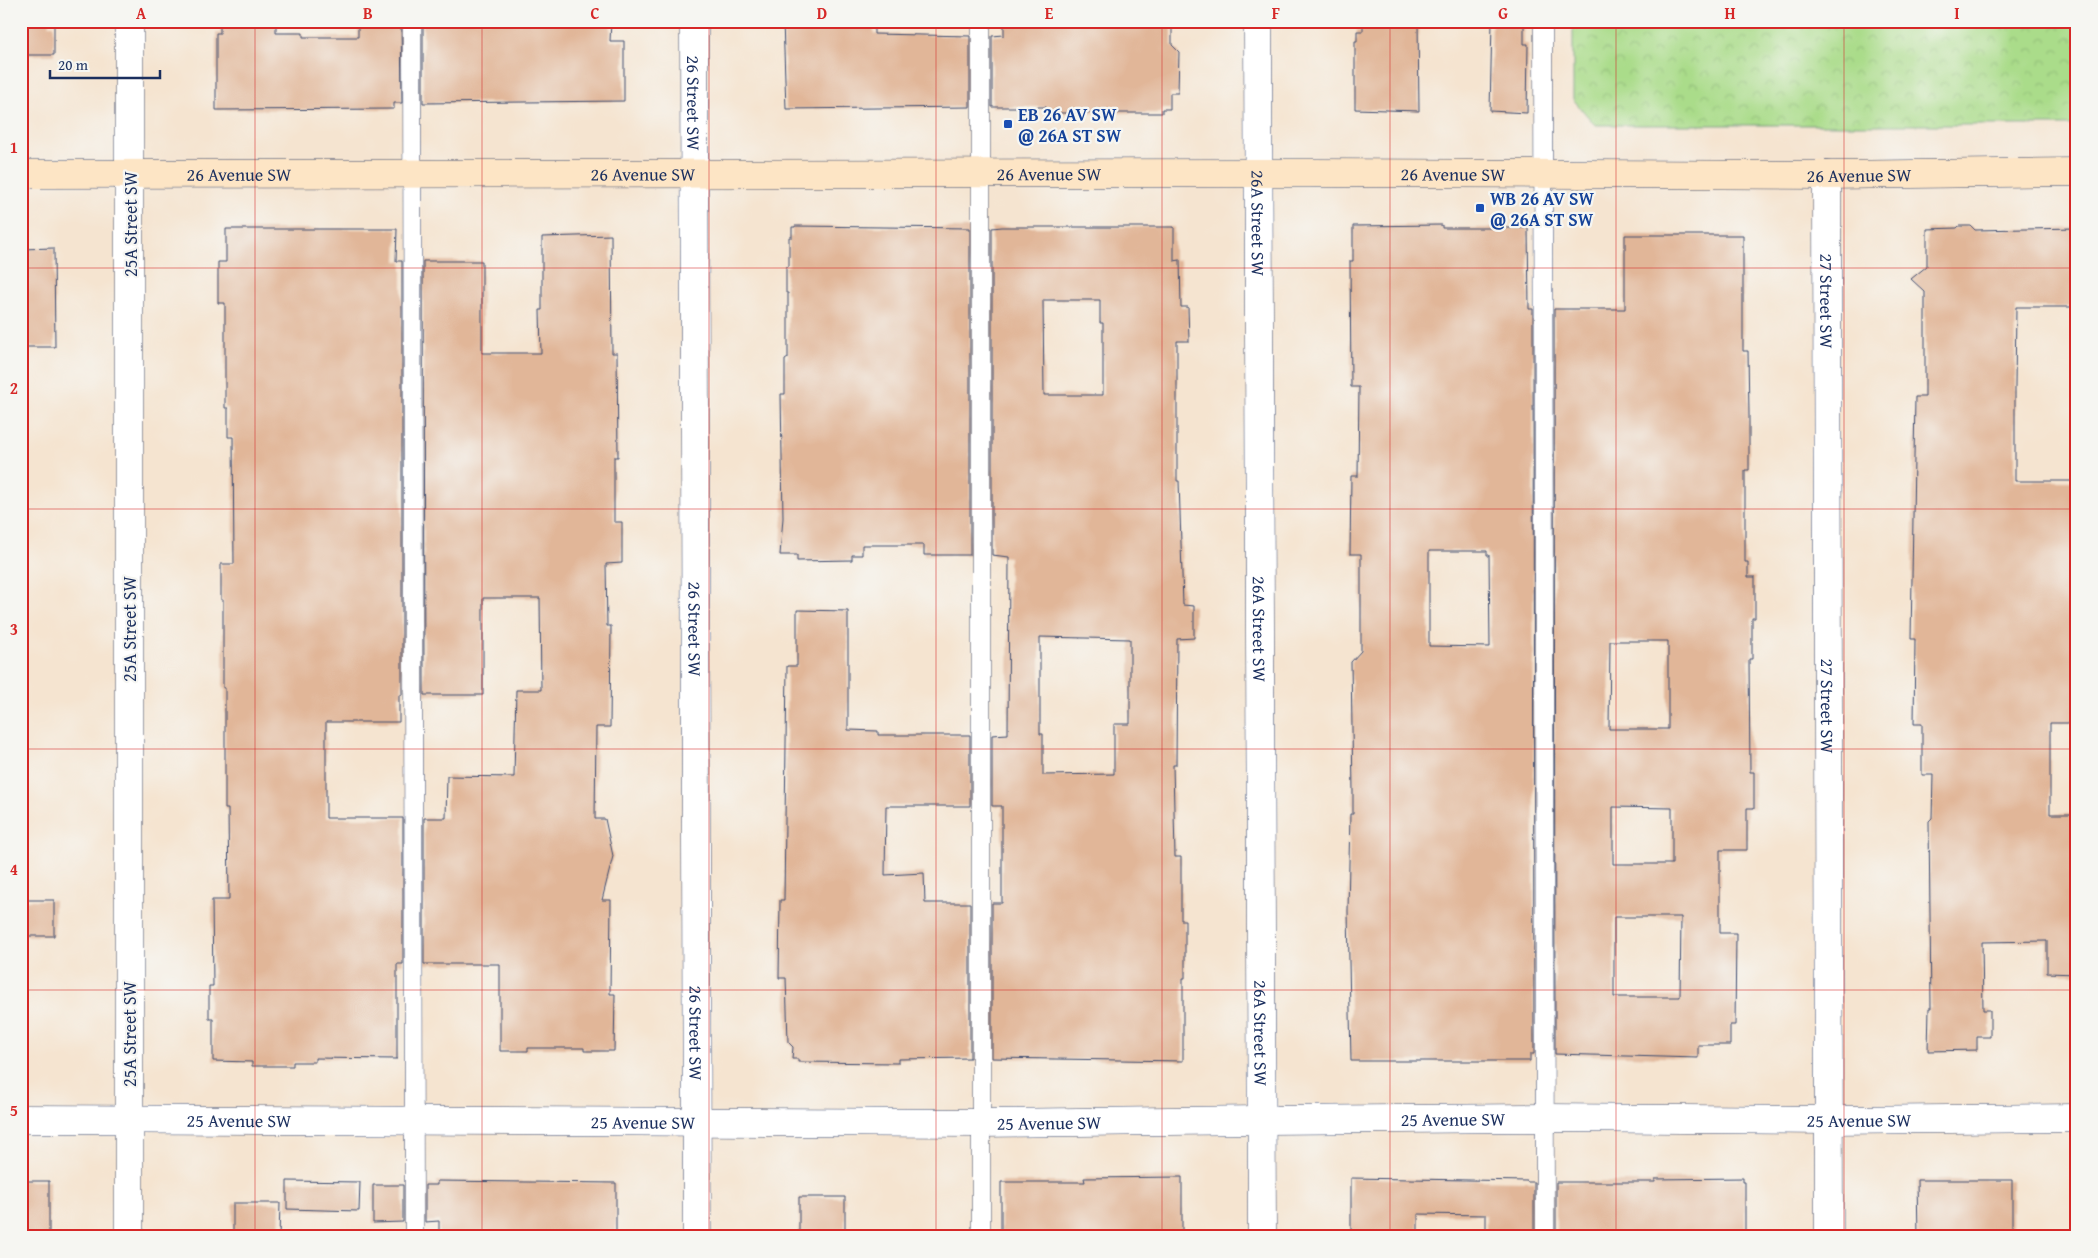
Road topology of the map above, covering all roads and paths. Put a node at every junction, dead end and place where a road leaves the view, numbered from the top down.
1 (129, 21) edge
2 (412, 21) edge
3 (694, 21) edge
4 (982, 21) edge
5 (1258, 21) edge
6 (1543, 21) edge
7 (2077, 172) edge
8 (694, 173) junction
9 (1257, 173) junction
10 (1543, 173) junction
11 (21, 174) edge
12 (411, 174) junction
13 (982, 174) junction
14 (130, 175) junction
15 (1826, 175) junction
16 (1545, 1118) junction
17 (2077, 1118) edge
18 (21, 1119) edge
19 (128, 1119) junction
20 (414, 1120) junction
21 (1262, 1120) junction
22 (1828, 1120) junction
23 (697, 1123) junction
24 (980, 1123) junction
25 (129, 1237) edge
26 (414, 1237) edge
27 (697, 1237) edge
28 (981, 1237) edge
29 (1262, 1237) edge
30 (1545, 1237) edge
31 (1829, 1237) edge

1 - 14 street, 25A Street SW
2 - 12 lane
3 - 8 street, 26 Street SW
4 - 13 lane
5 - 9 street, 26A Street SW
6 - 10 lane
7 - 15 street, 26 Avenue SW
8 - 12 street, 26 Avenue SW
8 - 13 street, 26 Avenue SW
8 - 23 street, 26 Street SW
9 - 10 street, 26 Avenue SW
9 - 13 street, 26 Avenue SW
9 - 21 street, 26A Street SW
10 - 15 street, 26 Avenue SW
10 - 16 lane
11 - 14 street, 26 Avenue SW
12 - 14 street, 26 Avenue SW
12 - 20 lane
13 - 24 lane
14 - 19 street, 25A Street SW
15 - 22 street, 27 Street SW
16 - 21 street, 25 Avenue SW
16 - 22 street, 25 Avenue SW
16 - 30 lane
17 - 22 street, 25 Avenue SW
18 - 19 street, 25 Avenue SW
19 - 20 street, 25 Avenue SW
19 - 25 street, 25A Street SW
20 - 23 street, 25 Avenue SW
20 - 26 lane
21 - 24 street, 25 Avenue SW
21 - 29 street, 26A Street SW
22 - 31 street, 27 Street SW
23 - 24 street, 25 Avenue SW
23 - 27 street, 26 Street SW
24 - 28 lane

